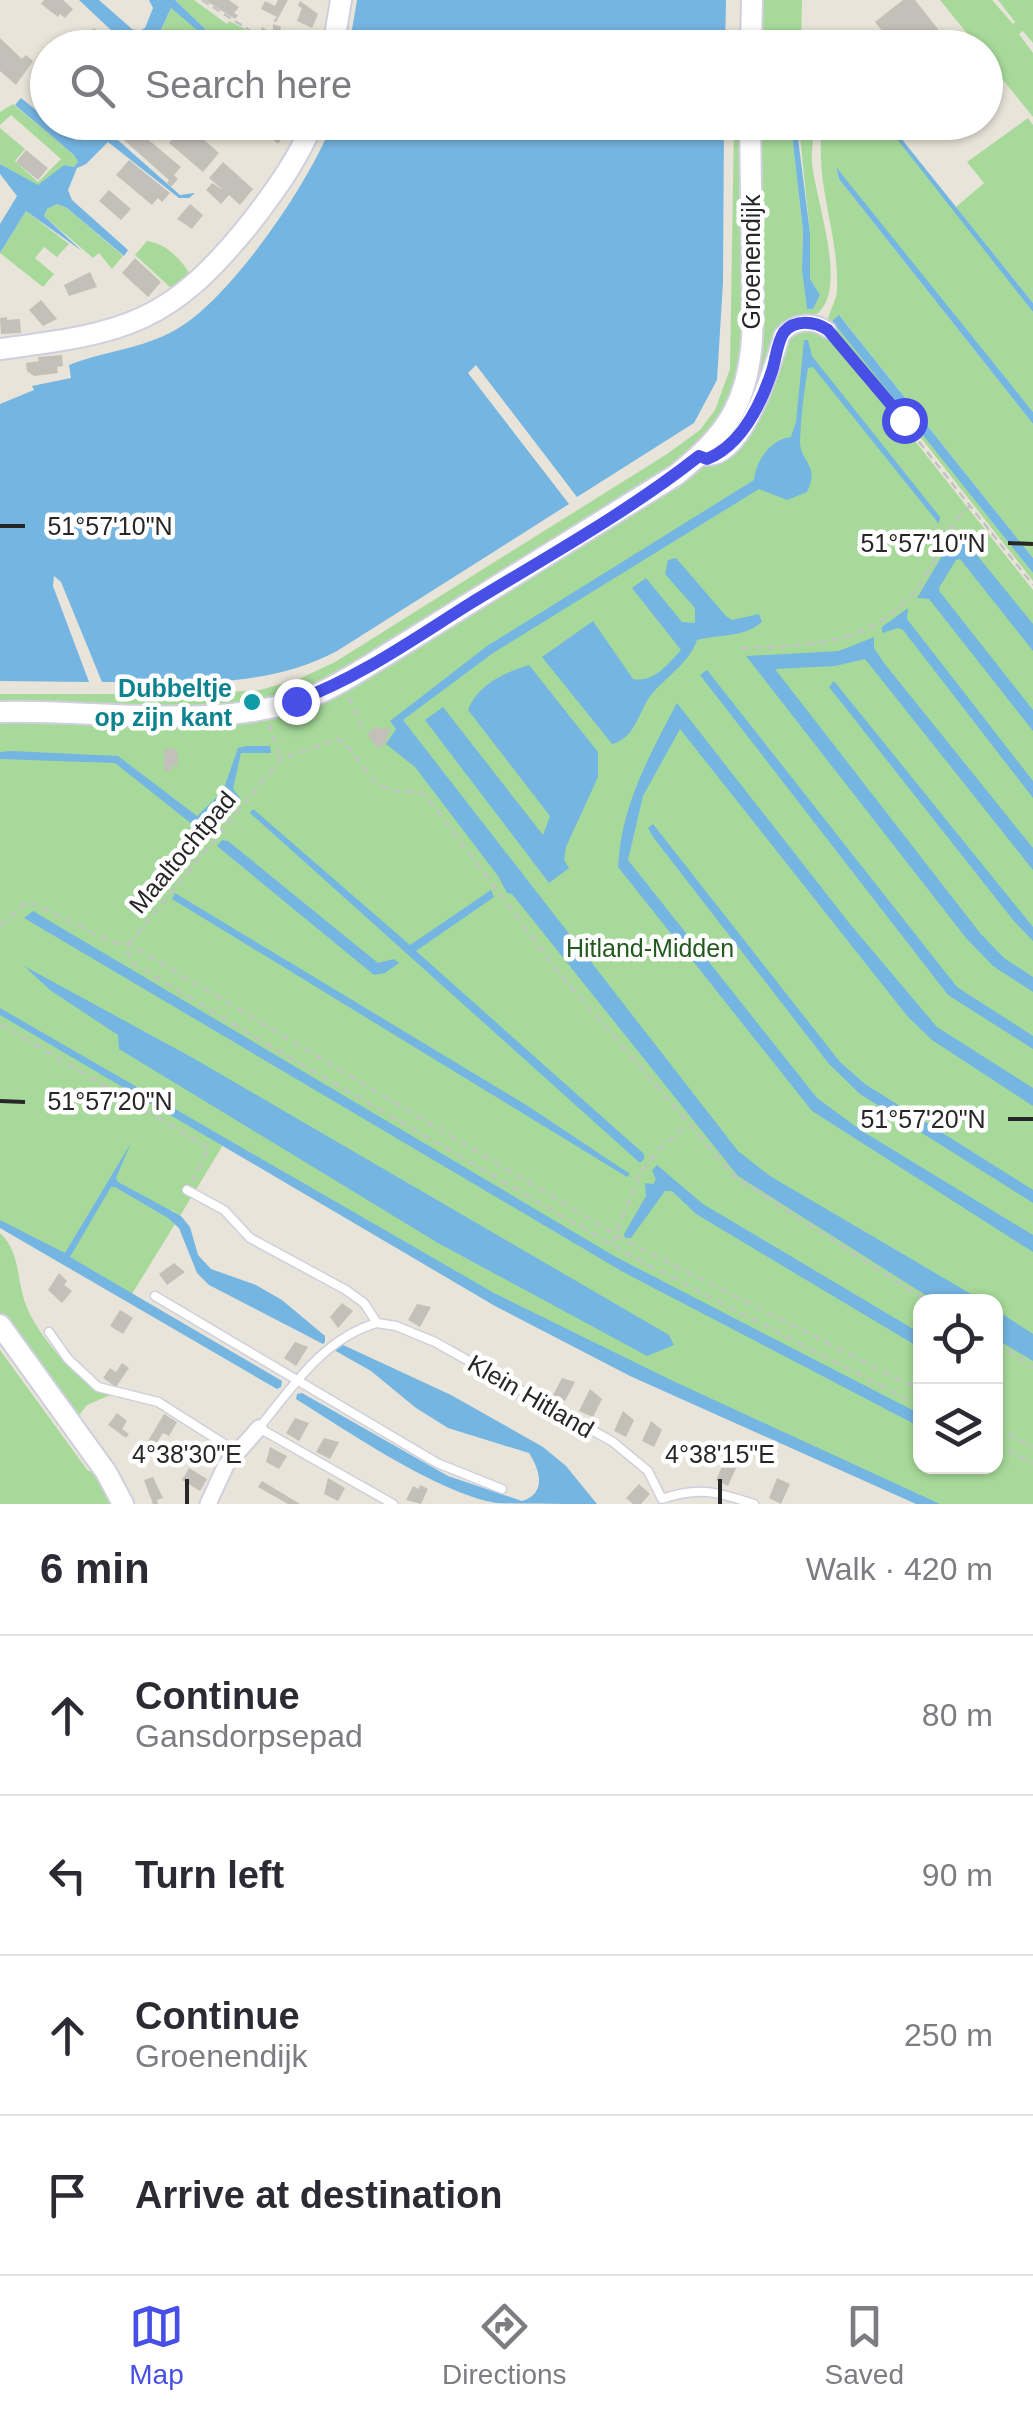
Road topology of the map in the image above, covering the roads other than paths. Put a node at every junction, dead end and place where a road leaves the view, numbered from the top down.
1 (341, 0) edge
2 (752, 0) edge
3 (336, 30) edge
4 (751, 30) edge
5 (306, 140) edge
6 (750, 140) edge
7 (828, 330) road end
8 (0, 349) edge
9 (699, 456) junction
10 (0, 712) edge
11 (188, 1190) road end
12 (155, 1296) dead end
13 (377, 1323) junction
14 (0, 1326) edge
15 (49, 1332) dead end
16 (298, 1381) junction
17 (259, 1428) junction
18 (237, 1452) junction
19 (502, 1489) dead end
20 (662, 1501) edge
21 (123, 1504) edge
22 (208, 1504) edge
23 (393, 1504) edge
24 (754, 1504) edge

1 - 3 street
2 - 4 street
5 - 8 street
6 - 9 street, Groenendijk
7 - 9 street
9 - 10 street, Groenendijk
11 - 13 lane, Klein Hitland
12 - 16 lane
13 - 16 lane
13 - 20 lane, Klein Hitland
14 - 21 street
15 - 18 lane
16 - 17 lane
16 - 19 lane
17 - 18 street
17 - 23 lane
18 - 22 street
20 - 24 lane, Klein Hitland

